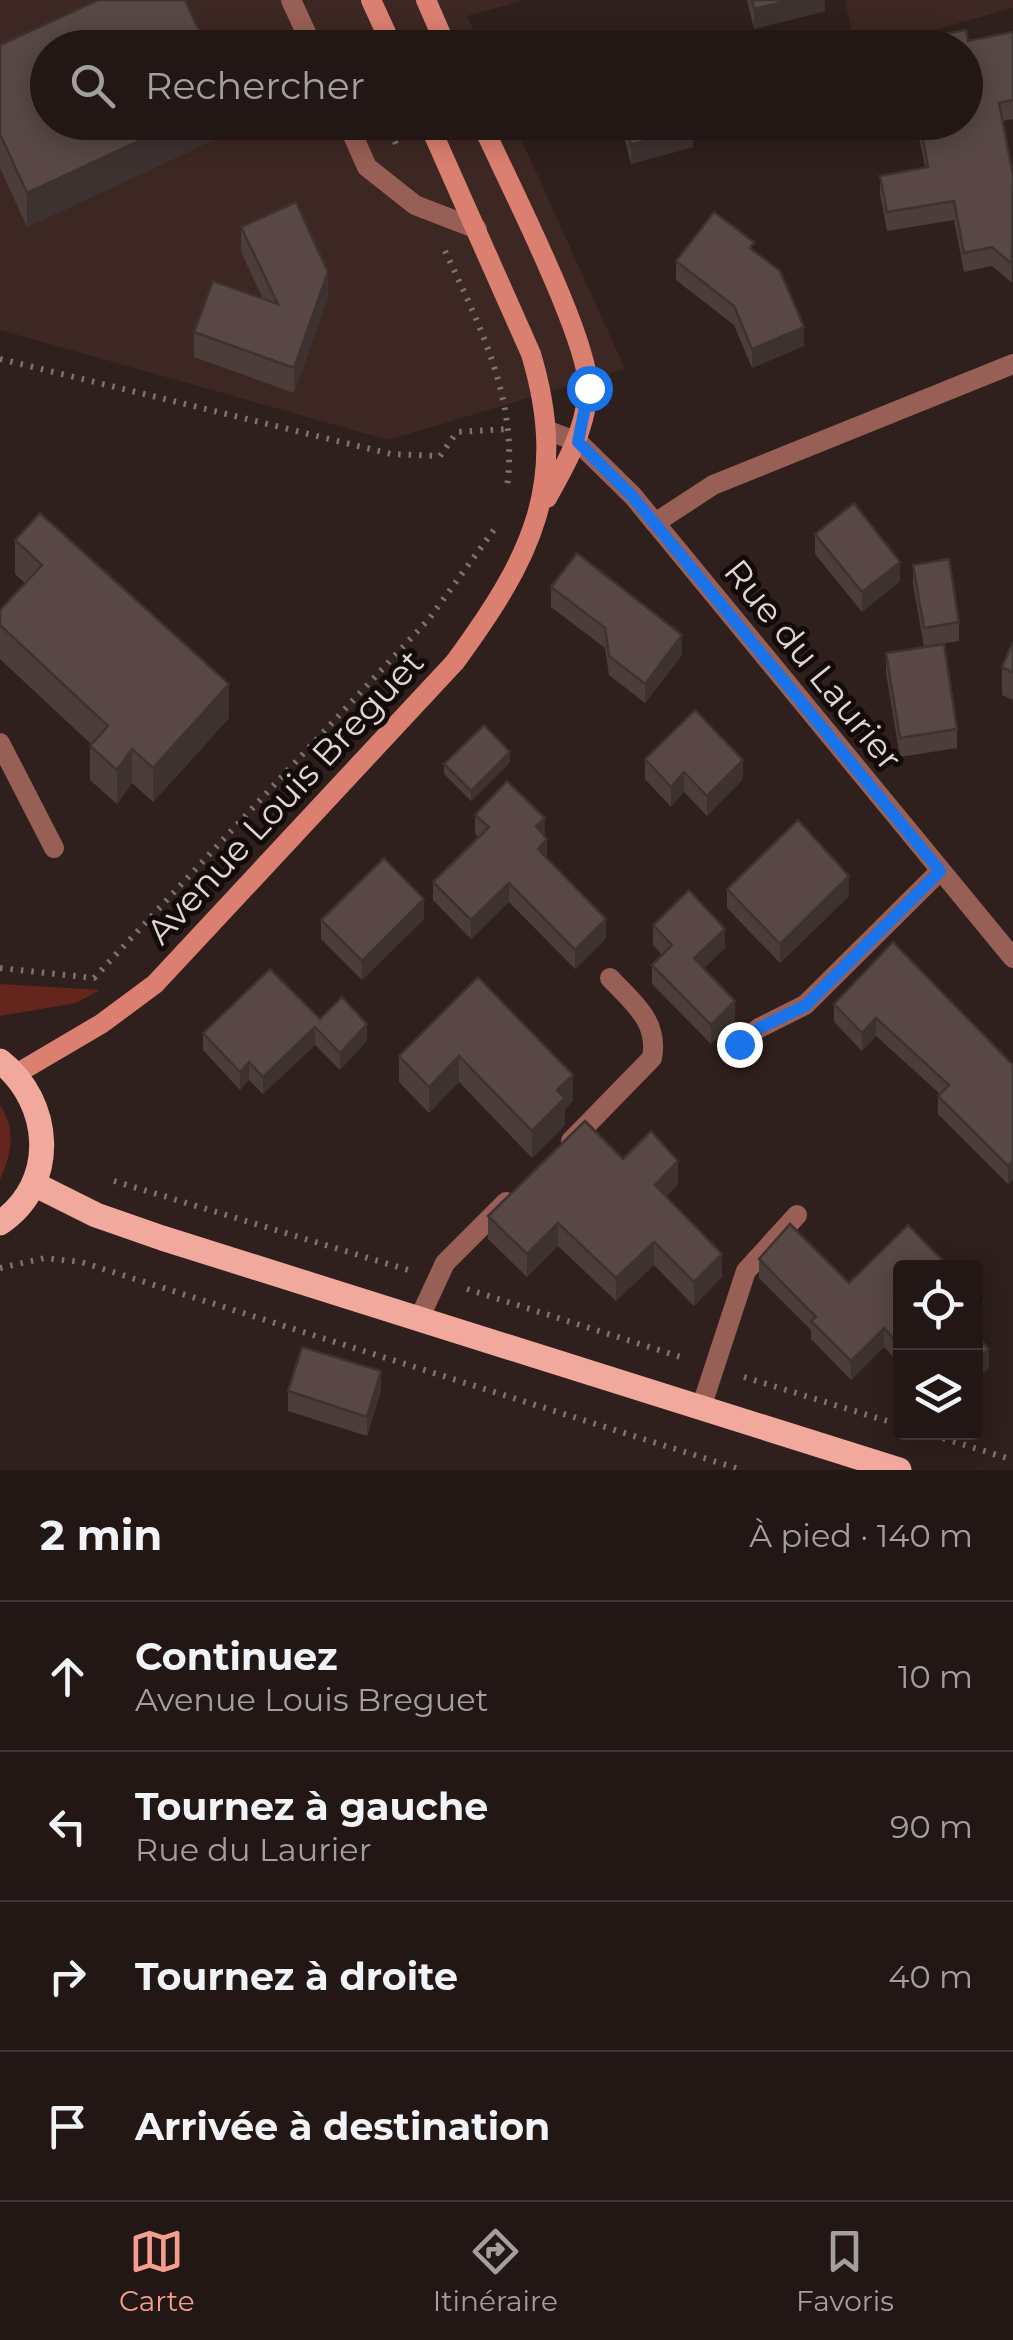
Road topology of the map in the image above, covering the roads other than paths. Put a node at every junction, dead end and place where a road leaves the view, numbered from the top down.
1 (291, 0) edge
2 (371, 0) edge
3 (426, 0) edge
4 (305, 30) edge
5 (385, 30) edge
6 (439, 30) edge
7 (355, 140) edge
8 (436, 140) edge
9 (489, 140) edge
10 (477, 229) junction
11 (1013, 364) edge
12 (549, 431) junction
13 (578, 442) junction
14 (541, 509) junction
15 (656, 524) junction
16 (0, 743) edge
17 (54, 848) dead end
18 (940, 871) junction
19 (1013, 958) edge
20 (610, 978) dead end
21 (739, 1044) dead end
22 (8, 1068) edge
23 (553, 1158) edge
24 (34, 1184) junction
25 (524, 1185) edge
26 (797, 1215) dead end
27 (0, 1223) edge
28 (420, 1319) junction
29 (701, 1408) junction
30 (899, 1470) edge

1 - 4 street
2 - 5 street
3 - 6 street
7 - 10 street
8 - 10 street, Avenue Louis Breguet
9 - 13 street, Avenue Louis Breguet
10 - 12 street, Avenue Louis Breguet
11 - 15 street
12 - 13 street, Rue du Laurier
12 - 14 street, Avenue Louis Breguet
13 - 14 street, Avenue Louis Breguet
13 - 15 street, Rue du Laurier
14 - 22 street, Avenue Louis Breguet
15 - 18 street, Rue du Laurier
16 - 17 street
18 - 19 street, Rue du Laurier
18 - 21 street
20 - 23 street
22 - 24 main road
24 - 27 main road
24 - 28 main road
25 - 28 street
26 - 29 street
28 - 29 main road
29 - 30 main road

